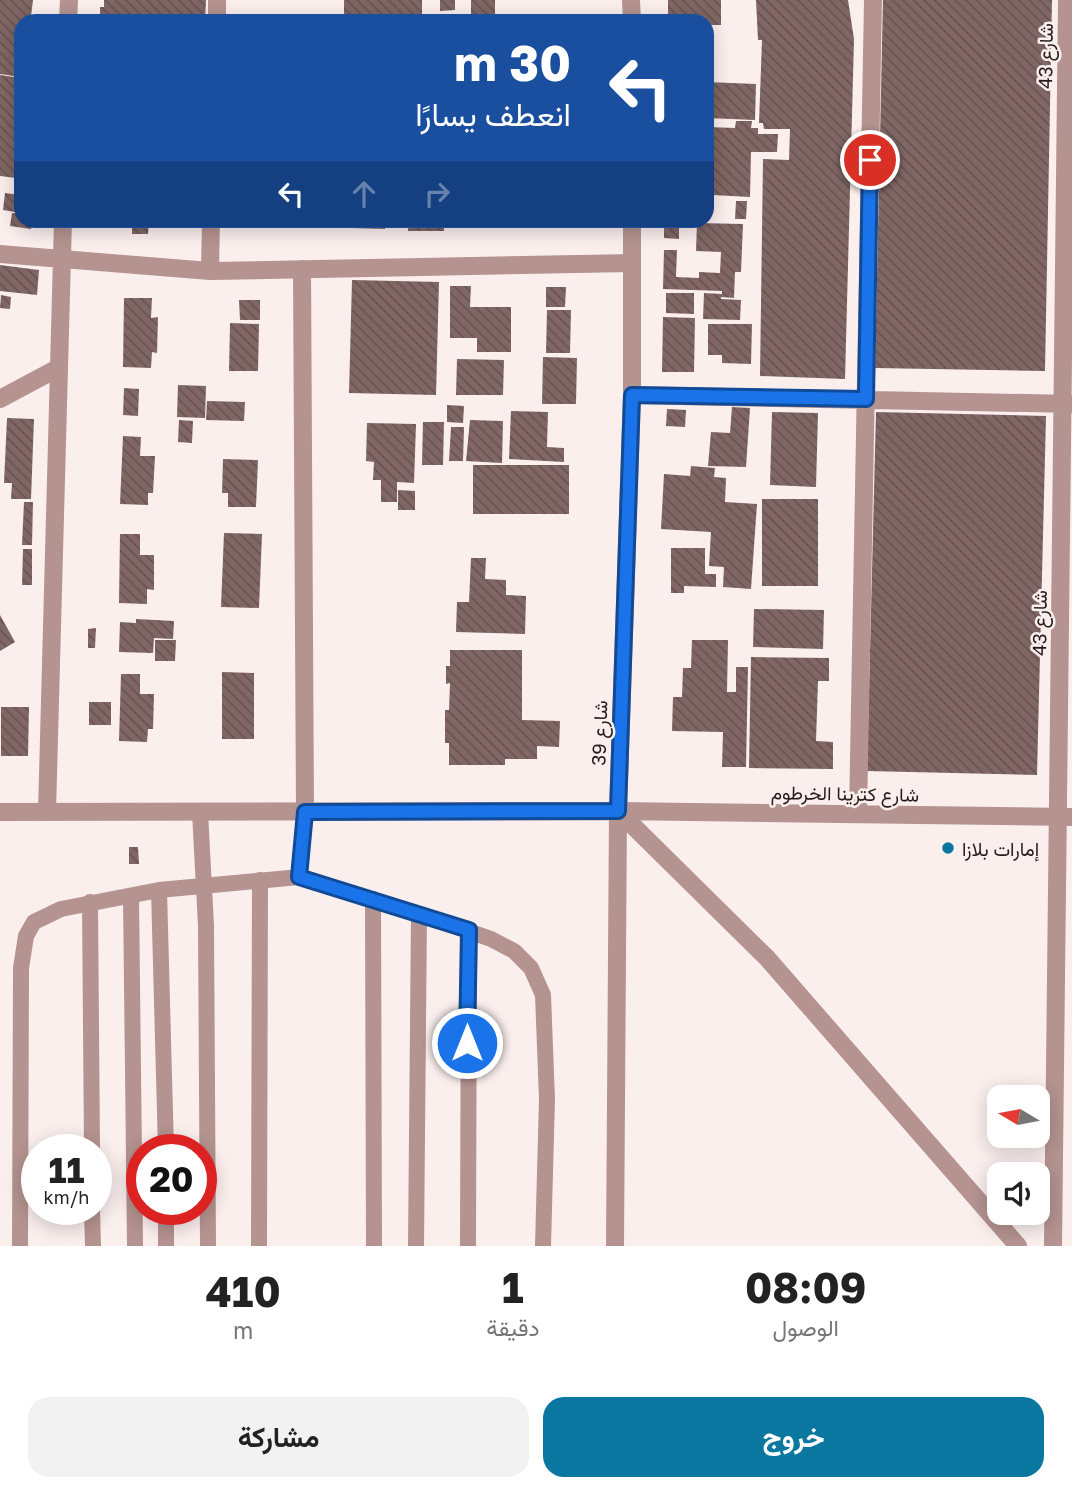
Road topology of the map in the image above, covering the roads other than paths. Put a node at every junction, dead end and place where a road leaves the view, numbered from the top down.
1 (873, 0) edge
2 (1067, 0) edge
3 (63, 228) edge
4 (211, 228) edge
5 (632, 228) edge
6 (0, 254) edge
7 (62, 259) junction
8 (632, 263) junction
9 (302, 269) junction
10 (210, 271) junction
11 (58, 368) junction
12 (632, 395) junction
13 (0, 399) edge
14 (866, 399) junction
15 (1067, 404) edge
16 (618, 811) junction
17 (0, 812) edge
18 (47, 812) junction
19 (200, 812) junction
20 (305, 812) junction
21 (859, 814) junction
22 (1065, 817) edge
23 (299, 877) junction
24 (260, 880) junction
25 (205, 884) junction
26 (159, 890) junction
27 (131, 896) junction
28 (373, 899) junction
29 (90, 902) junction
30 (419, 914) junction
31 (469, 930) junction
32 (92, 1134) edge
33 (166, 1134) edge
34 (92, 1225) edge
35 (166, 1225) edge
36 (20, 1246) edge
37 (93, 1246) edge
38 (135, 1246) edge
39 (166, 1246) edge
40 (208, 1246) edge
41 (259, 1246) edge
42 (374, 1246) edge
43 (416, 1246) edge
44 (468, 1246) edge
45 (543, 1246) edge
46 (615, 1246) edge
47 (1018, 1246) edge
48 (1052, 1246) edge

1 - 14 street
2 - 15 street, شارع 43
3 - 7 street
4 - 10 street
5 - 8 street, شارع 39
6 - 7 street
7 - 10 street
7 - 11 street
8 - 9 street
8 - 12 street, شارع 39
9 - 10 street
9 - 20 street
11 - 13 street
11 - 18 street
12 - 14 street
12 - 16 street, شارع 39
14 - 15 street
14 - 21 street
15 - 22 street, شارع 43
16 - 20 street, شارع كترينا الخرطوم
16 - 21 street, شارع كترينا الخرطوم
16 - 46 street, شارع 39
16 - 47 street
17 - 18 street, شارع كترينا الخرطوم
18 - 19 street, شارع كترينا الخرطوم
19 - 20 street, شارع كترينا الخرطوم
19 - 25 lane
20 - 23 lane
21 - 22 street, شارع كترينا الخرطوم
22 - 48 street, شارع 43
23 - 24 lane
23 - 28 lane
24 - 25 lane
24 - 41 lane
25 - 26 lane
25 - 40 lane
26 - 27 lane
26 - 33 lane
27 - 29 lane
27 - 38 lane
28 - 30 lane
28 - 42 lane
29 - 32 lane
29 - 36 lane
30 - 31 lane
30 - 43 lane
31 - 44 lane
31 - 45 lane
34 - 37 lane
35 - 39 lane

